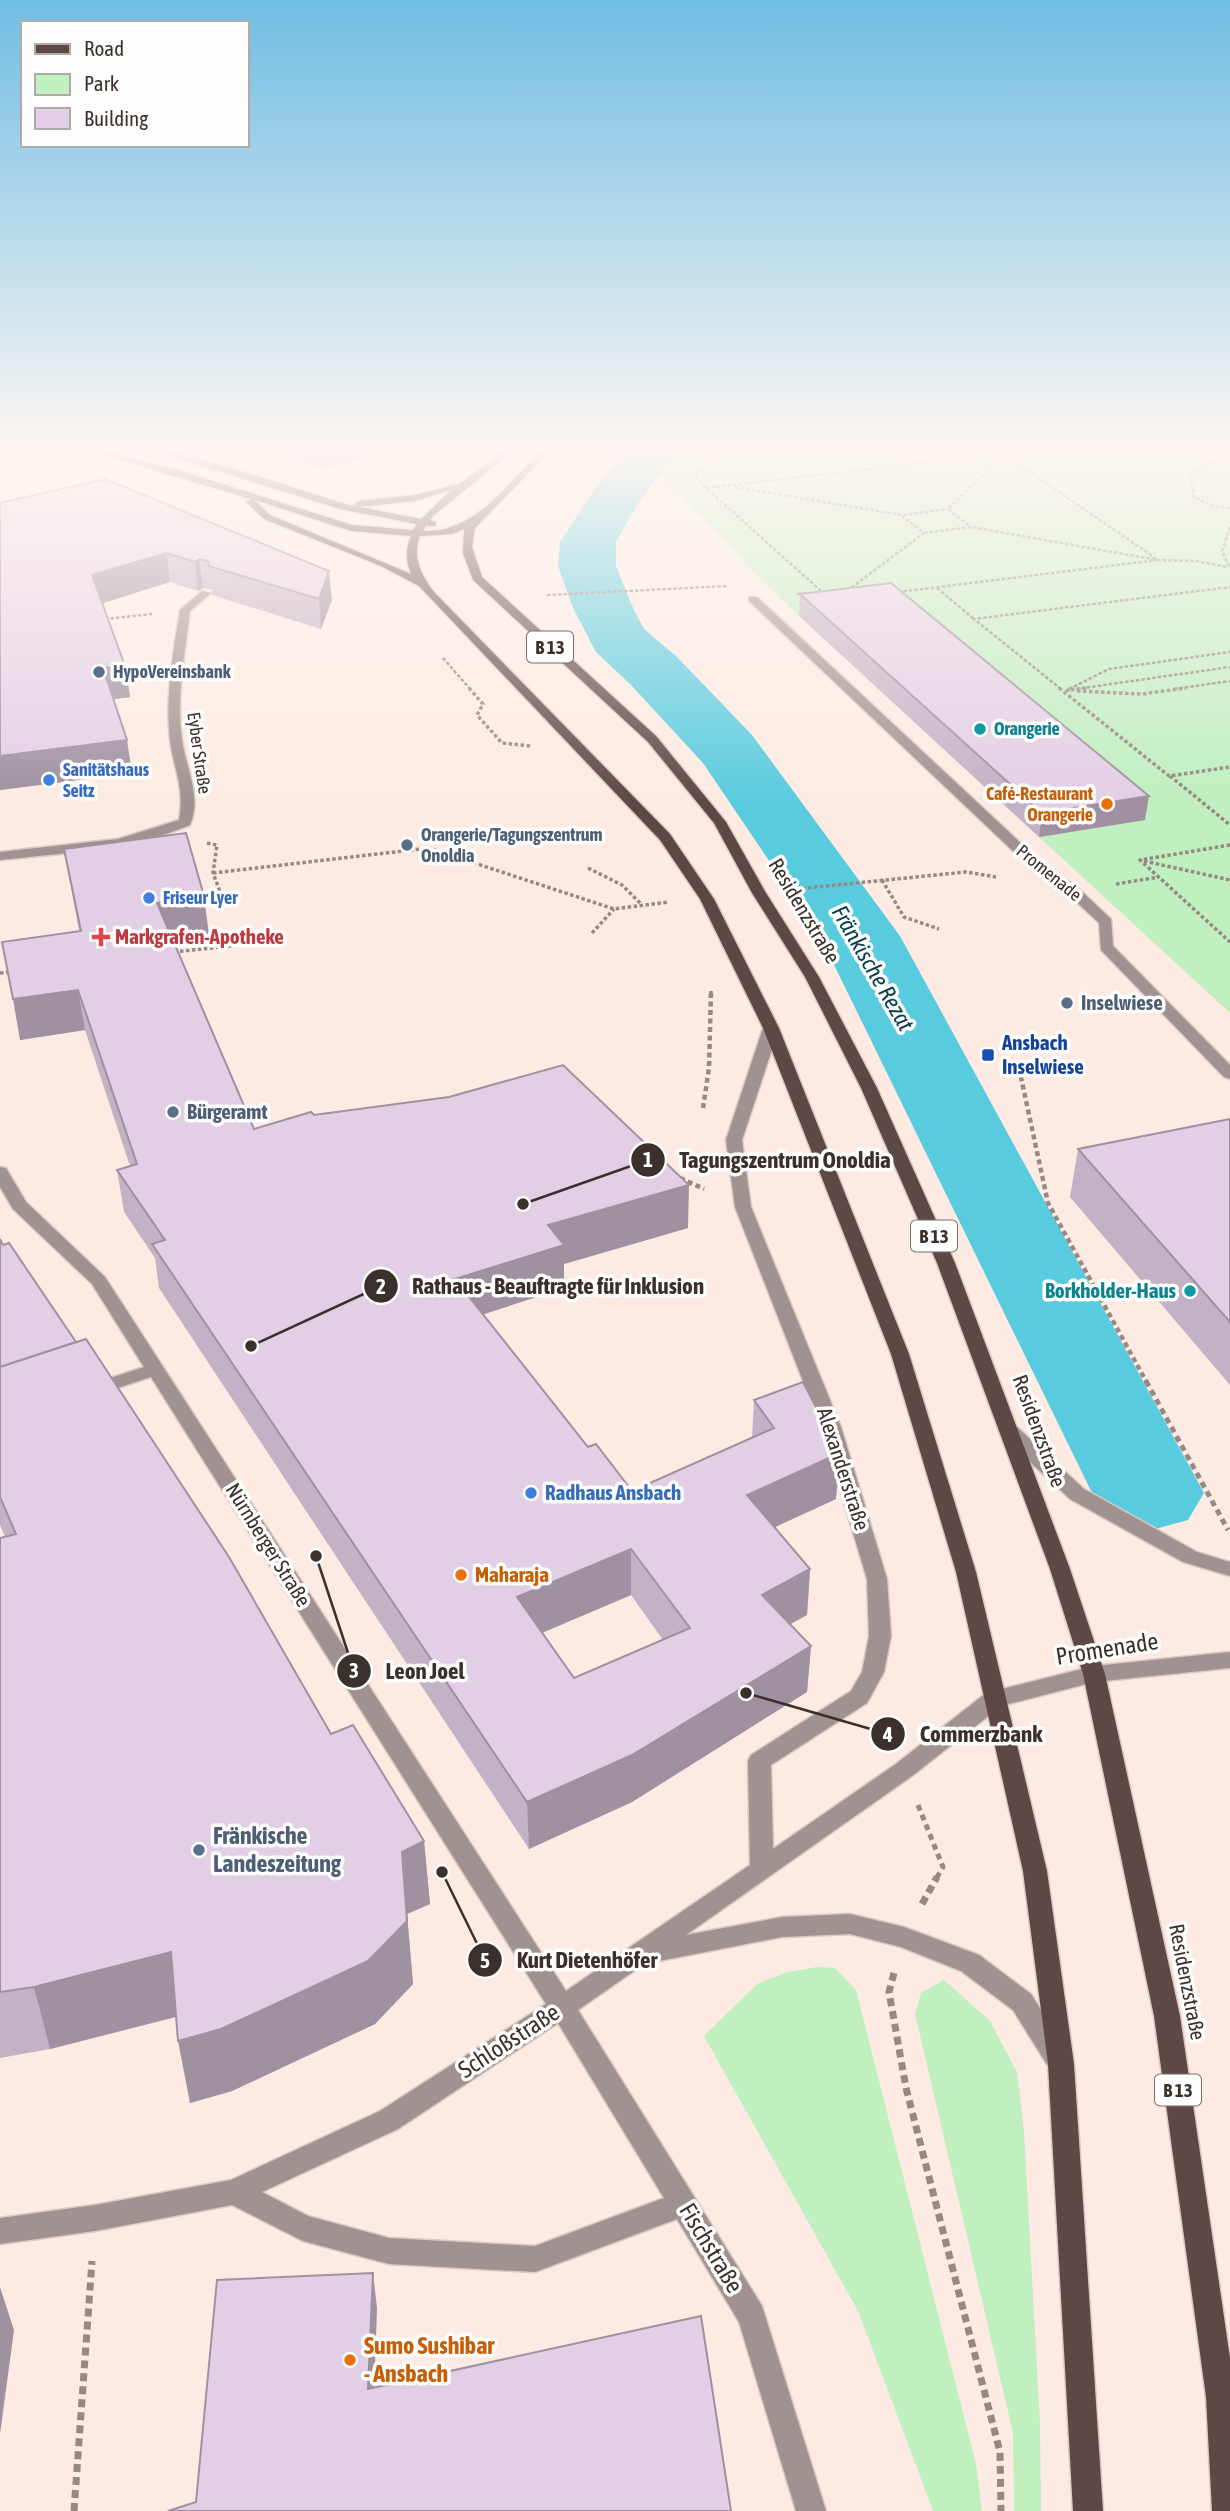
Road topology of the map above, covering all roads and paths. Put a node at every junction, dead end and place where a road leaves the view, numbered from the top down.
1 (392, 566) edge
2 (413, 566) edge
3 (473, 566) edge
4 (793, 566) edge
5 (881, 566) edge
6 (1107, 566) edge
7 (422, 584) junction
8 (936, 587) junction
9 (1230, 587) edge
10 (821, 591) junction
11 (833, 592) edge
12 (898, 592) edge
13 (206, 593) edge
14 (859, 593) edge
15 (537, 594) dead end
16 (753, 599) junction
17 (185, 610) junction
18 (106, 619) edge
19 (974, 619) junction
20 (1230, 652) edge
21 (438, 653) dead end
22 (1230, 667) edge
23 (1230, 681) edge
24 (1066, 691) junction
25 (536, 747) dead end
26 (1230, 767) edge
27 (1169, 776) junction
28 (1230, 825) edge
29 (1230, 845) edge
30 (0, 856) edge
31 (1140, 860) junction
32 (588, 868) dead end
33 (1050, 875) junction
34 (882, 880) junction
35 (1230, 880) edge
36 (759, 893) junction
37 (664, 894) dead end
38 (222, 897) dead end
39 (707, 899) junction
40 (669, 902) junction
41 (641, 904) junction
42 (614, 909) junction
43 (939, 929) dead end
44 (592, 933) dead end
45 (1230, 942) edge
46 (239, 945) dead end
47 (164, 953) edge
48 (25, 970) edge
49 (0, 973) edge
50 (711, 981) dead end
51 (771, 1028) junction
52 (1019, 1068) dead end
53 (1230, 1074) edge
54 (701, 1119) dead end
55 (0, 1172) edge
56 (677, 1176) edge
57 (702, 1178) dead end
58 (704, 1189) junction
59 (743, 1207) junction
60 (156, 1368) junction
61 (78, 1395) edge
62 (1010, 1432) junction
63 (1230, 1534) edge
64 (1230, 1569) edge
65 (1230, 1660) edge
66 (1094, 1674) junction
67 (994, 1699) junction
68 (762, 1870) junction
69 (904, 1937) junction
70 (638, 1955) junction
71 (562, 2007) junction
72 (1061, 2064) junction
73 (234, 2192) junction
74 (684, 2204) junction
75 (95, 2218) junction
76 (0, 2231) edge
77 (74, 2511) edge
78 (810, 2511) edge
79 (1001, 2511) edge
80 (1088, 2511) edge
81 (1227, 2511) edge

1 - 7 main road
2 - 7 main road, B 13
3 - 36 main road, Residenzstraße / B 13
4 - 10 path
5 - 14 path
6 - 8 path
7 - 39 main road, B 13
8 - 12 path
8 - 19 path
9 - 19 path
10 - 11 path
10 - 16 path
13 - 17 street
15 - 16 path
16 - 33 street, Promenade
17 - 18 path
17 - 30 street, Eyber Straße
19 - 24 path
20 - 24 path
21 - 25 path
22 - 24 path
23 - 24 path
24 - 27 path
26 - 27 path
27 - 28 path
29 - 31 path
31 - 35 path
31 - 45 path
32 - 41 path
33 - 34 path
33 - 53 street, Promenade
34 - 36 path
34 - 43 path
36 - 62 main road, Residenzstraße / B 13
37 - 40 path
38 - 42 path
39 - 40 path
39 - 51 main road, B 13
40 - 41 path
41 - 42 path
42 - 44 path
46 - 47 path
48 - 49 path
50 - 54 path
51 - 59 street, Alexanderstraße
51 - 67 main road, B 13
52 - 63 path
55 - 60 street, Nürnberger Straße
56 - 58 path
57 - 58 path
58 - 59 path
59 - 68 street, Alexanderstraße
60 - 61 street
60 - 71 street, Nürnberger Straße
62 - 64 street
62 - 66 main road, Residenzstraße / B 13
65 - 66 street, Promenade
66 - 67 street, Promenade
66 - 81 main road, Residenzstraße / B 13
67 - 68 street, Schloßstraße
67 - 72 main road, B 13
68 - 70 street, Schloßstraße
69 - 70 street
69 - 72 street
69 - 79 path
70 - 71 street, Schloßstraße
71 - 73 street, Schloßstraße
71 - 74 street, Fischstraße
72 - 80 main road, B 13
73 - 74 street
73 - 75 street, Schloßstraße
74 - 78 street, Fischstraße
75 - 76 street, Schloßstraße
75 - 77 path

